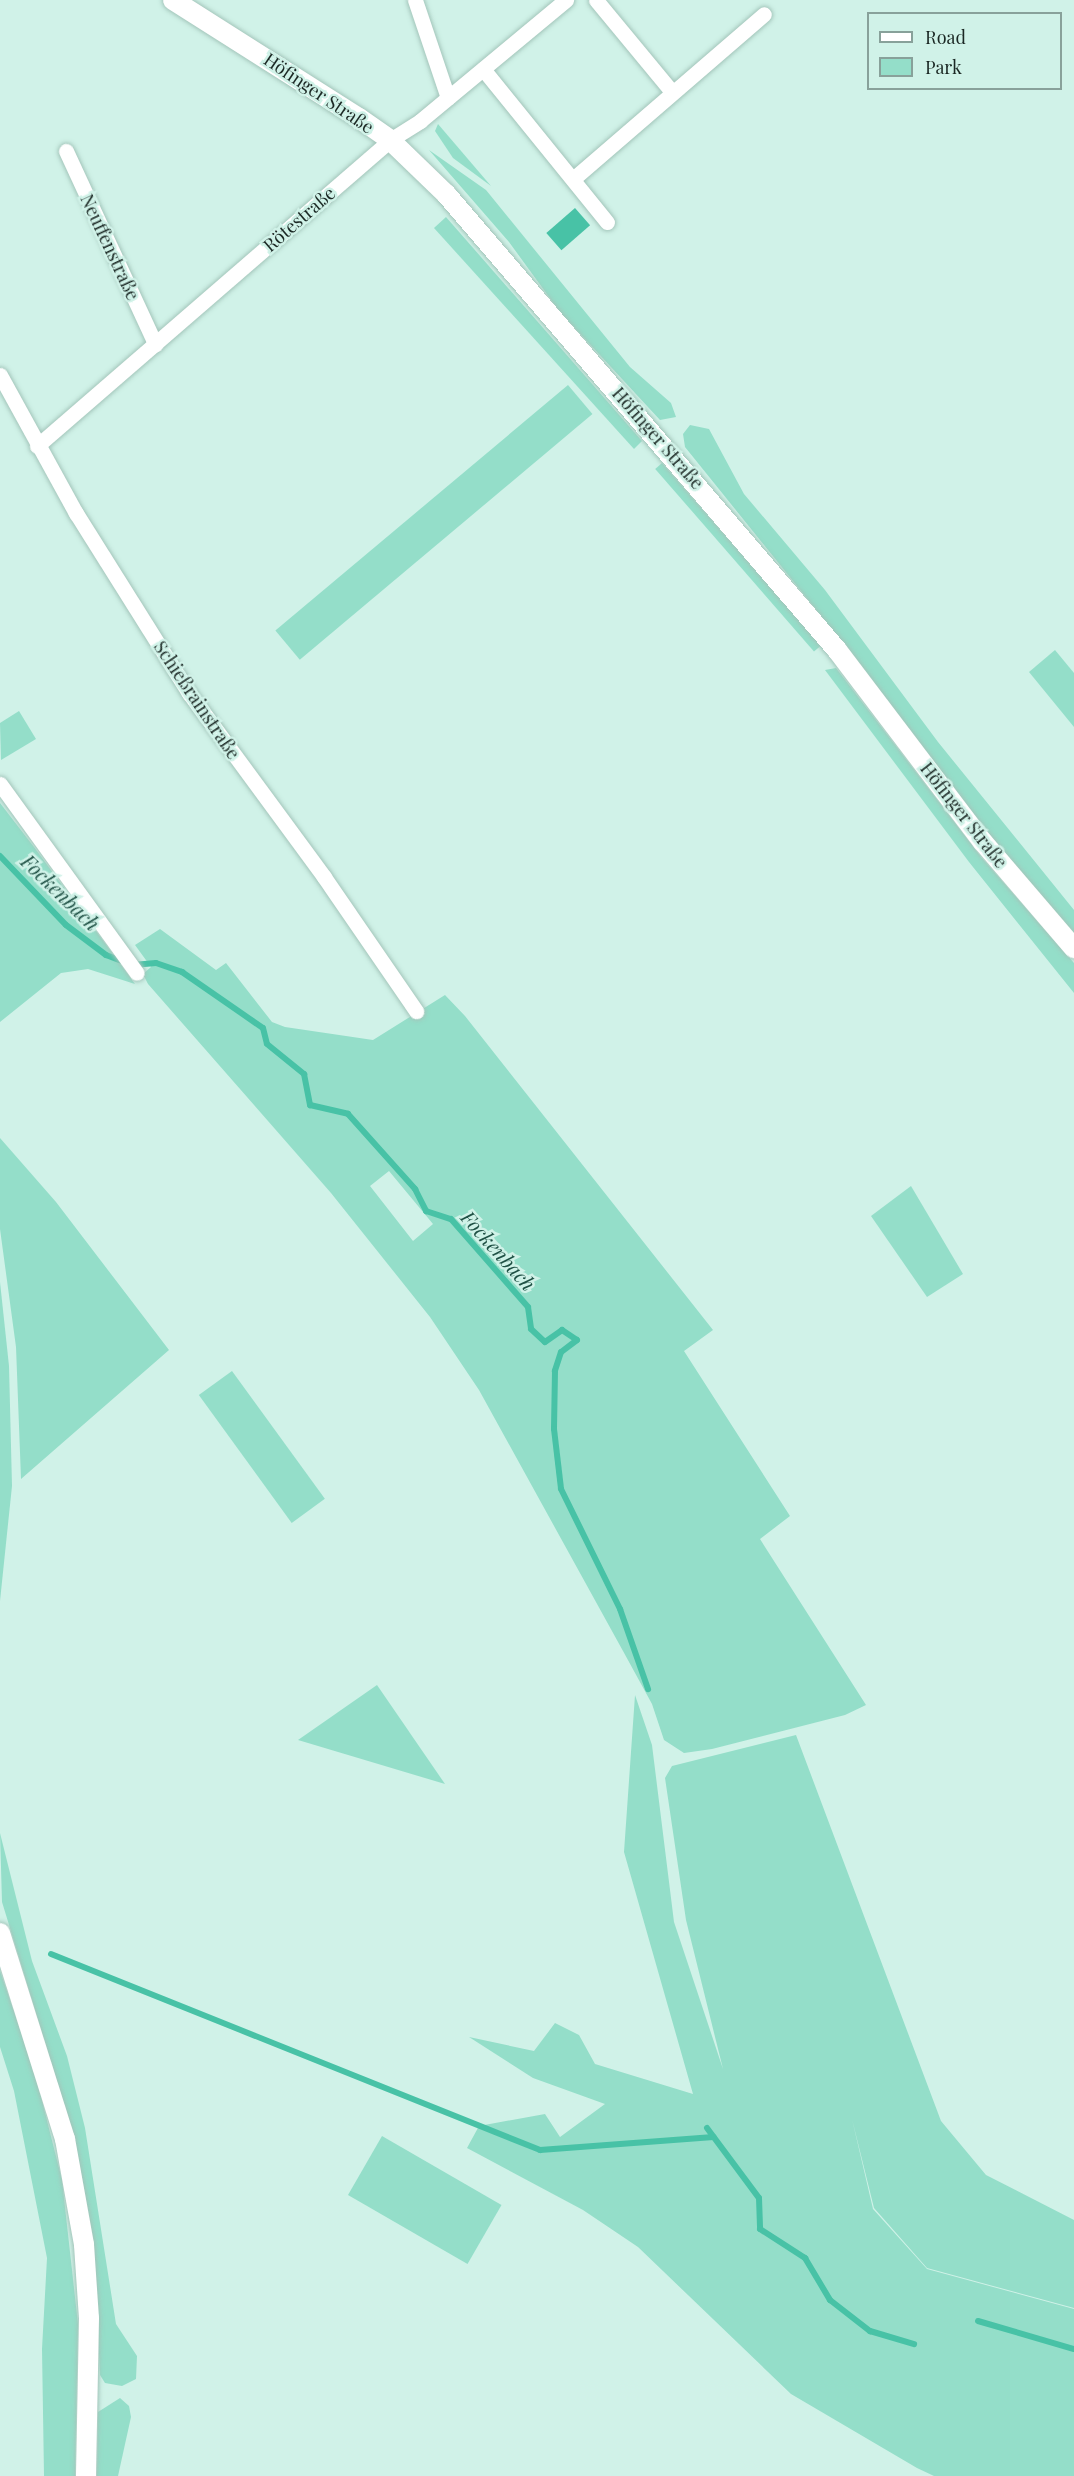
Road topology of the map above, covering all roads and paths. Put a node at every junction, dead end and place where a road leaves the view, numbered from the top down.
1 (173, 0) edge
2 (415, 0) edge
3 (566, 0) edge
4 (596, 0) edge
5 (764, 14) dead end
6 (483, 69) junction
7 (672, 92) junction
8 (448, 98) junction
9 (390, 140) junction
10 (66, 151) dead end
11 (573, 179) junction
12 (607, 222) dead end
13 (155, 344) junction
14 (0, 375) edge
15 (38, 446) junction
16 (0, 784) edge
17 (1074, 948) edge
18 (137, 973) dead end
19 (416, 1011) dead end
20 (0, 1933) edge
21 (86, 2476) edge

1 - 9 street, Höfinger Straße
2 - 8 street
3 - 6 street, Rötestraße
4 - 7 street
5 - 7 street
6 - 8 street, Rötestraße
6 - 11 street
7 - 11 street
8 - 9 street, Rötestraße
9 - 13 street, Rötestraße
9 - 17 street, Höfinger Straße
10 - 13 street, Neuffenstraße
11 - 12 street
13 - 15 street, Rötestraße
14 - 15 street, Schießrainstraße
15 - 19 street, Schießrainstraße
16 - 18 street
20 - 21 street

